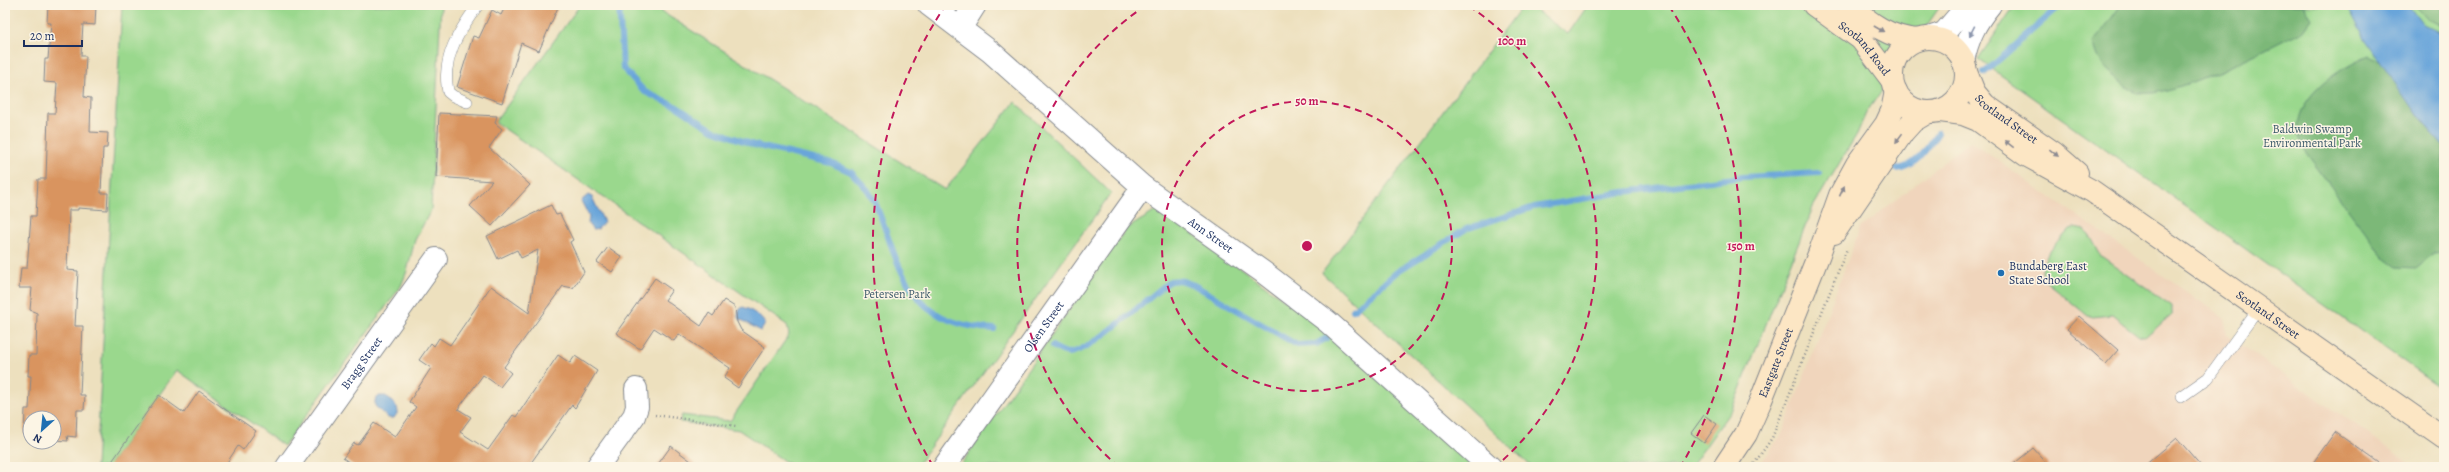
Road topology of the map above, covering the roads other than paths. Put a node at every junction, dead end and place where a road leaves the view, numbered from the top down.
1 (478, 5) edge
2 (929, 5) edge
3 (975, 5) edge
4 (1814, 5) edge
5 (1849, 5) edge
6 (1968, 5) edge
7 (1990, 5) edge
8 (960, 27) junction
9 (1923, 39) junction
10 (1965, 66) junction
11 (1894, 85) junction
12 (467, 102) dead end
13 (1934, 112) junction
14 (1143, 186) junction
15 (2092, 191) junction
16 (1819, 254) junction
17 (436, 259) dead end
18 (2259, 308) junction
19 (636, 389) dead end
20 (2181, 397) dead end
21 (2444, 438) edge
22 (287, 467) edge
23 (597, 467) edge
24 (944, 467) edge
25 (1490, 467) edge
26 (1724, 467) edge

1 - 12 lane
2 - 8 street, Ann Street
3 - 8 street
4 - 11 street, Scotland Road
5 -> 9 street, Scotland Road
6 - 9 street
7 -> 10 street
8 - 14 street, Ann Street
9 - 10 street
9 - 11 street
10 - 13 street
10 -> 15 street, Scotland Street
11 - 13 street
16 -> 11 street, Eastgate Street
15 -> 13 street, Scotland Street
13 -> 16 street, Eastgate Street
14 - 24 street, Olsen Street
14 - 25 street, Ann Street
15 - 18 street, Scotland Street
16 - 26 street, Eastgate Street
17 - 22 street, Bragg Street
18 - 20 lane
18 - 21 street, Scotland Street
19 - 23 street

